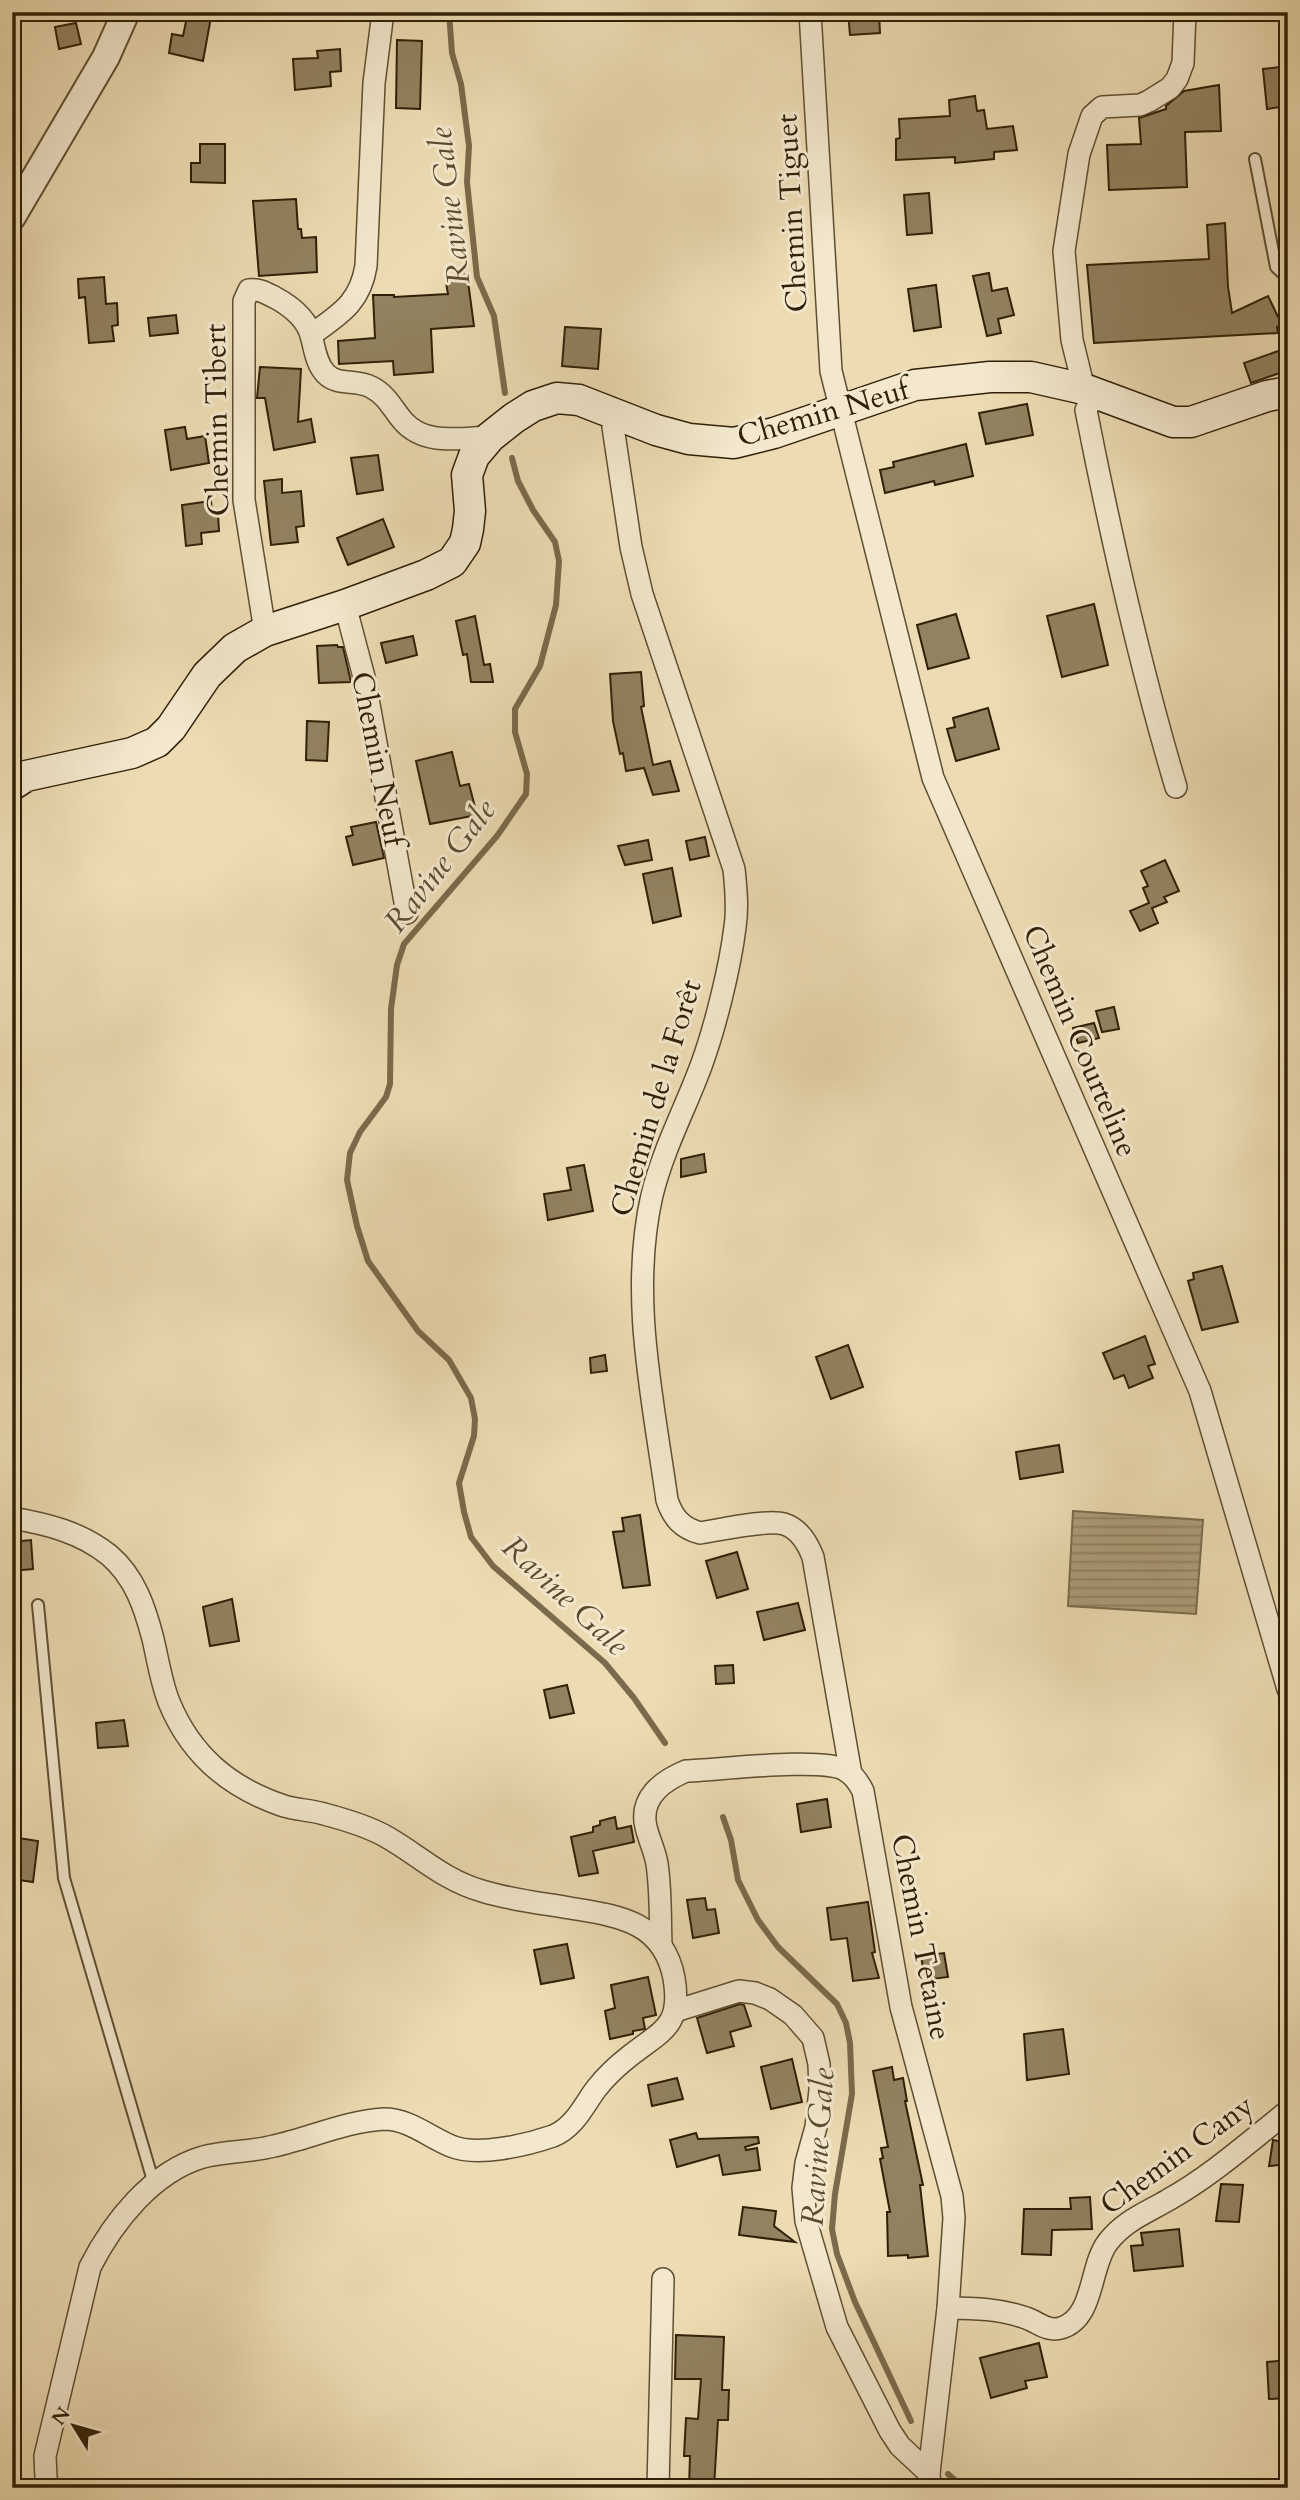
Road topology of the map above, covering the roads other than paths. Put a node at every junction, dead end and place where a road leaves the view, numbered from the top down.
1 (125, 12) edge
2 (383, 12) edge
3 (810, 12) edge
4 (1185, 12) edge
5 (1255, 159) dead end
6 (12, 217) edge
7 (1288, 278) edge
8 (312, 335) junction
9 (1090, 391) junction
10 (1288, 392) edge
11 (841, 410) junction
12 (619, 416) junction
13 (490, 437) junction
14 (345, 605) junction
15 (265, 631) junction
16 (12, 785) edge
17 (1176, 788) dead end
18 (407, 913) dead end
19 (12, 1518) edge
20 (38, 1605) dead end
21 (1288, 1689) edge
22 (851, 1774) junction
23 (661, 1945) junction
24 (675, 2011) junction
25 (1288, 2111) edge
26 (154, 2184) junction
27 (663, 2279) dead end
28 (948, 2308) junction
29 (929, 2480) edge
30 (49, 2488) edge
31 (658, 2488) edge

1 - 6 street
2 - 8 street
3 - 11 street, Chemin Tiguet
4 - 9 street
5 - 7 lane
8 - 13 street, Chemin Tibert
8 - 15 street, Chemin Tibert
9 - 10 main road, Chemin Neuf
9 - 11 main road, Chemin Neuf
9 - 17 street
11 - 12 main road, Chemin Neuf
11 - 21 street, Chemin Courteline
12 - 13 main road, Chemin Neuf
12 - 22 street, Chemin de la Forêt
13 - 14 main road, Chemin Neuf
14 - 15 main road, Chemin Neuf
14 - 18 street, Chemin Neuf
15 - 16 main road, Chemin Neuf
19 - 23 street
20 - 26 lane
22 - 23 street
22 - 28 street, Chemin Tetaine
23 - 24 street
24 - 26 street
24 - 29 street, Chemin Tetaine
25 - 28 street, Chemin Cany
26 - 30 street
27 - 31 street
28 - 29 street, Chemin Tetaine

